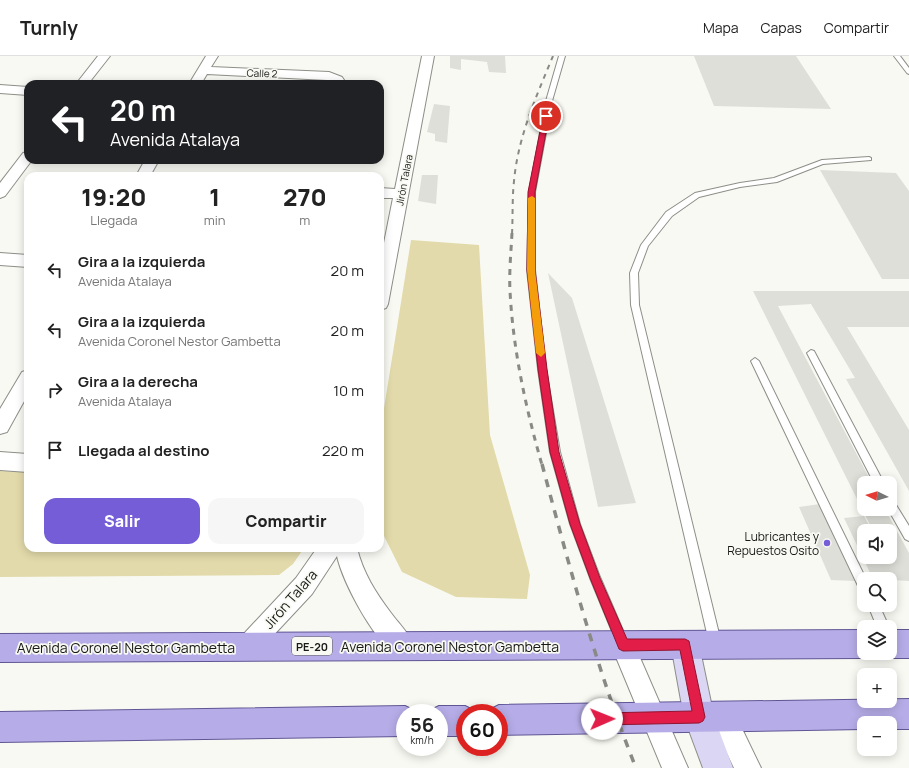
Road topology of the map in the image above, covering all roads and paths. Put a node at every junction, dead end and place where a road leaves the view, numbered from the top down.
1 (104, 56) edge
2 (212, 56) edge
3 (428, 56) edge
4 (562, 56) edge
5 (897, 56) edge
6 (203, 70) junction
7 (909, 72) edge
8 (85, 80) edge
9 (197, 80) edge
10 (338, 80) edge
11 (0, 89) edge
12 (24, 91) edge
13 (869, 159) dead end
14 (24, 161) edge
15 (0, 193) edge
16 (384, 193) edge
17 (401, 194) junction
18 (0, 259) edge
19 (24, 261) edge
20 (384, 283) edge
21 (811, 353) dead end
22 (755, 361) dead end
23 (24, 384) edge
24 (0, 426) edge
25 (0, 461) edge
26 (24, 463) edge
27 (875, 476) edge
28 (897, 515) edge
29 (909, 536) edge
30 (327, 552) edge
31 (347, 552) edge
32 (857, 572) edge
33 (857, 644) edge
34 (623, 645) junction
35 (685, 645) junction
36 (716, 645) junction
37 (402, 646) junction
38 (247, 647) junction
39 (0, 648) edge
40 (909, 714) edge
41 (711, 717) junction
42 (654, 718) junction
43 (508, 720) edge
44 (396, 722) edge
45 (0, 728) edge
46 (675, 768) edge
47 (718, 768) edge
48 (748, 768) edge

1 - 8 street
2 - 6 street
3 - 17 street, Jirón Talara
4 - 34 lane
5 - 7 lane
6 - 9 street
6 - 10 street, Calle 2
11 - 12 street
13 - 36 lane
14 - 15 street
16 - 17 street
17 - 20 street, Jirón Talara
18 - 19 street
21 - 27 lane
22 - 32 lane
23 - 24 street
25 - 26 street
28 - 29 lane
30 - 38 street, Jirón Talara
31 - 37 street
33 - 36 main road, Avenida Coronel Nestor Gambetta
34 - 35 main road, Avenida Coronel Nestor Gambetta / PE-20
34 - 37 main road, Avenida Coronel Nestor Gambetta / PE-20
34 - 42 street
35 - 36 main road, Avenida Coronel Nestor Gambetta
35 - 41 main road
37 - 38 main road, Avenida Coronel Nestor Gambetta / PE-20
38 - 39 main road, Avenida Coronel Nestor Gambetta / PE-20
40 - 41 main road
41 - 42 main road
41 - 47 main road
41 - 48 street
42 - 43 main road
42 - 46 street
44 - 45 main road

